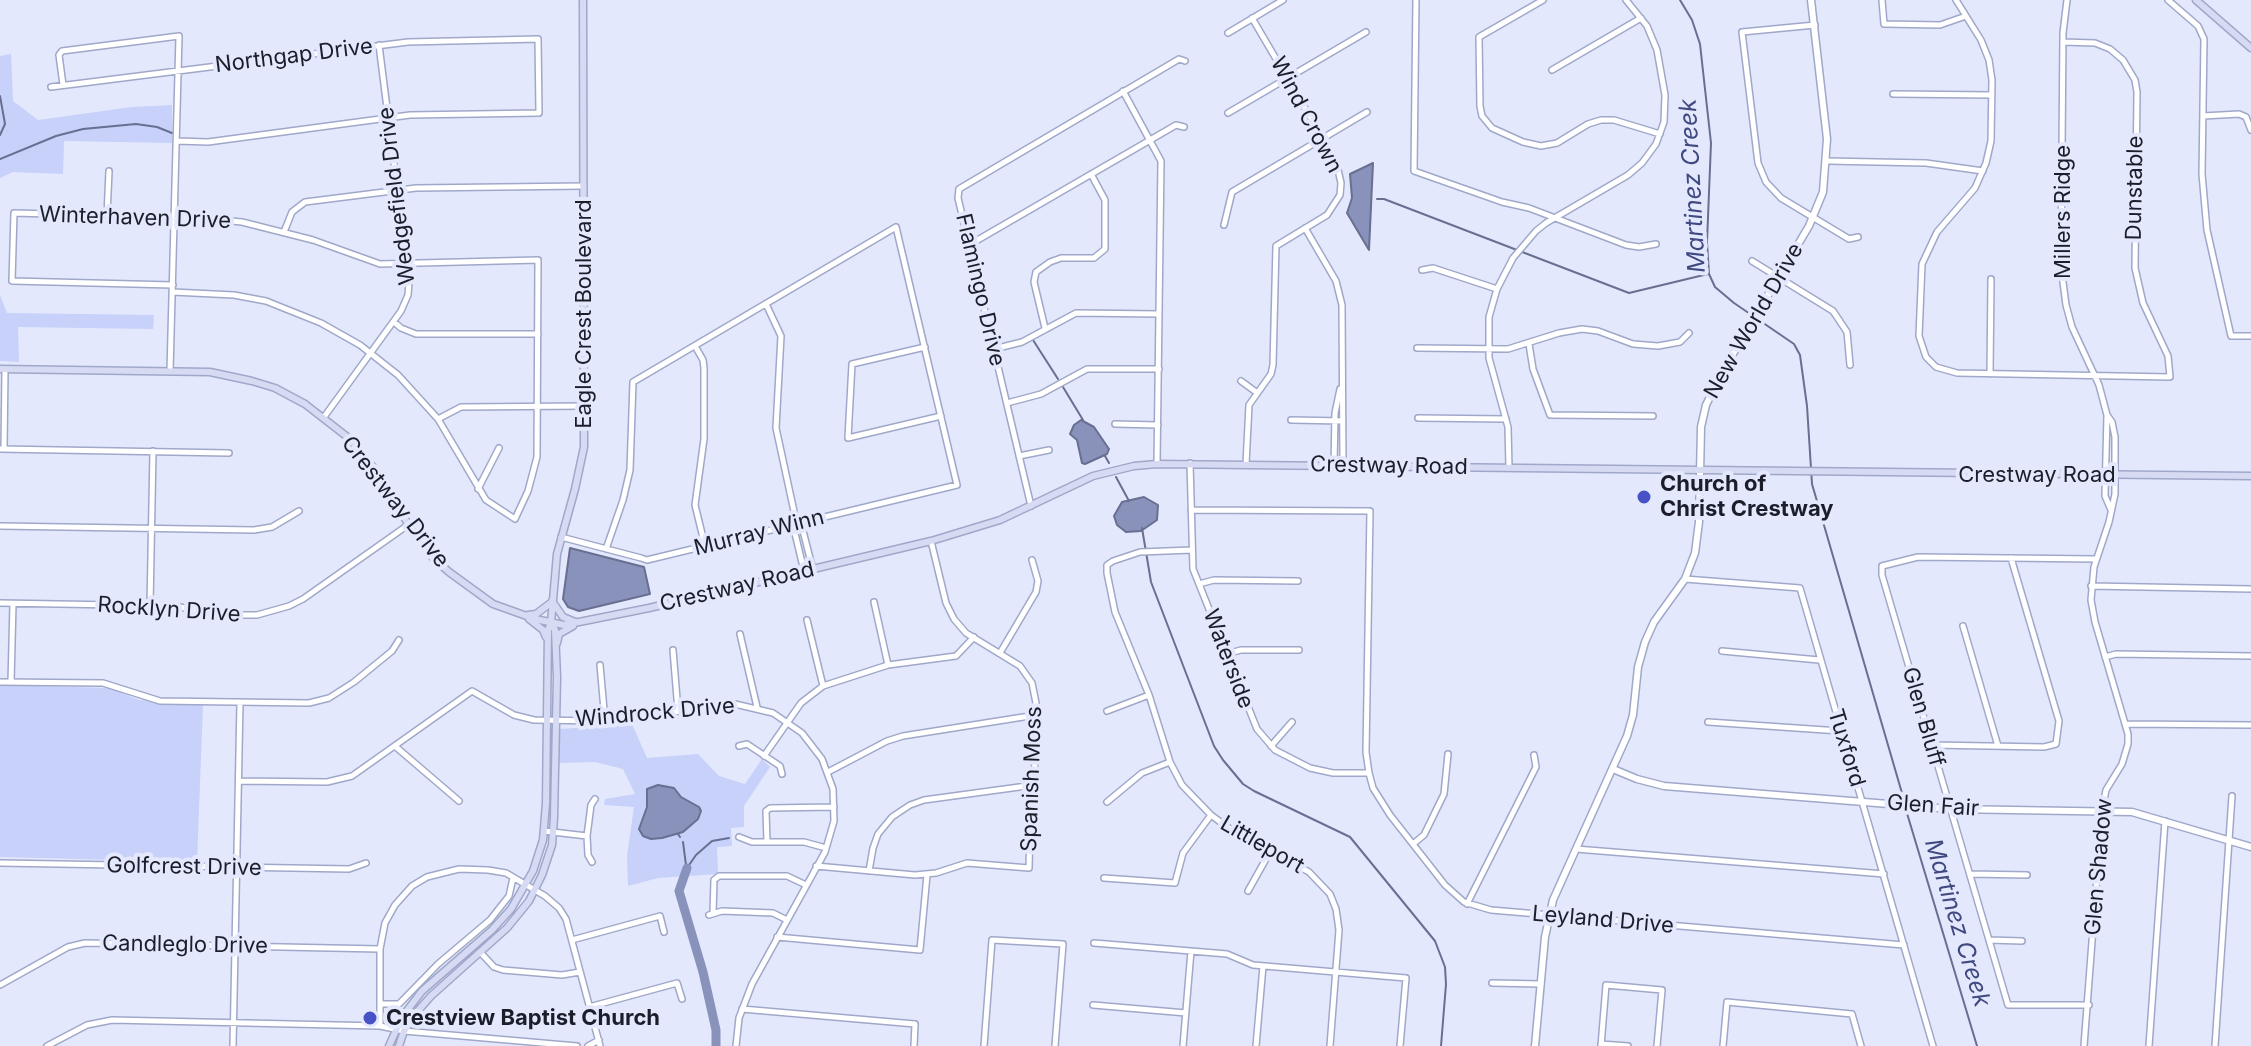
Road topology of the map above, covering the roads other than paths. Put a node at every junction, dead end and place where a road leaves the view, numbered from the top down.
1 (583, 0) edge
2 (1283, 0) edge
3 (1416, 0) edge
4 (1543, 0) edge
5 (1626, 0) edge
6 (1811, 0) edge
7 (1882, 0) edge
8 (1956, 0) edge
9 (2067, 0) edge
10 (2168, 0) edge
11 (2196, 0) edge
12 (1966, 16) junction
13 (1252, 18) junction
14 (1641, 18) junction
15 (1815, 25) junction
16 (1366, 32) dead end
17 (1228, 33) dead end
18 (2063, 42) junction
19 (379, 45) junction
20 (2251, 48) edge
21 (1185, 61) dead end
22 (179, 70) junction
23 (1552, 70) dead end
24 (1287, 79) junction
25 (63, 85) junction
26 (51, 87) dead end
27 (1123, 91) junction
28 (1893, 94) dead end
29 (1992, 95) junction
30 (1367, 112) dead end
31 (1228, 113) dead end
32 (2203, 116) junction
33 (388, 118) junction
34 (1184, 127) dead end
35 (2251, 130) edge
36 (1660, 134) junction
37 (1322, 138) junction
38 (1151, 139) junction
39 (177, 141) junction
40 (1827, 161) junction
41 (109, 171) dead end
42 (1983, 171) junction
43 (1091, 174) junction
44 (584, 186) junction
45 (397, 190) junction
46 (107, 216) junction
47 (175, 217) junction
48 (1813, 217) junction
49 (1554, 218) junction
50 (1224, 225) dead end
51 (1305, 228) junction
52 (284, 232) junction
53 (1858, 237) dead end
54 (1656, 244) dead end
55 (969, 245) junction
56 (1752, 261) dead end
57 (407, 264) junction
58 (1422, 270) dead end
59 (1778, 278) junction
60 (1991, 279) dead end
61 (173, 289) junction
62 (1497, 289) junction
63 (766, 304) junction
64 (1159, 314) junction
65 (394, 322) junction
66 (1045, 328) junction
67 (1689, 333) dead end
68 (538, 334) junction
69 (2251, 336) edge
70 (1529, 344) junction
71 (695, 346) junction
72 (925, 347) junction
73 (1417, 348) dead end
74 (994, 349) junction
75 (1488, 349) junction
76 (371, 352) junction
77 (1850, 365) dead end
78 (2, 369) edge
79 (1159, 369) junction
80 (170, 371) junction
81 (1990, 374) junction
82 (2094, 376) junction
83 (1241, 381) dead end
84 (1342, 385) junction
85 (1256, 393) junction
86 (1007, 403) junction
87 (539, 406) junction
88 (585, 406) junction
89 (2107, 415) junction
90 (941, 416) junction
91 (1653, 416) dead end
92 (324, 417) junction
93 (1418, 418) dead end
94 (438, 419) junction
95 (1506, 419) junction
96 (1291, 420) dead end
97 (1335, 421) junction
98 (1343, 421) junction
99 (1115, 424) dead end
100 (1158, 425) junction
101 (499, 448) dead end
102 (2, 449) edge
103 (2106, 449) junction
104 (2116, 449) junction
105 (1049, 450) dead end
106 (153, 451) junction
107 (229, 453) dead end
108 (1019, 456) junction
109 (1190, 463) junction
110 (1157, 464) junction
111 (1246, 464) junction
112 (1334, 466) junction
113 (1343, 466) junction
114 (1509, 468) junction
115 (1699, 471) junction
116 (2105, 475) junction
117 (2116, 475) junction
118 (2251, 476) edge
119 (478, 489) junction
120 (1031, 506) junction
121 (1191, 510) junction
122 (2111, 510) junction
123 (299, 511) dead end
124 (795, 516) junction
125 (802, 523) junction
126 (408, 525) junction
127 (793, 525) junction
128 (0, 526) edge
129 (151, 529) junction
130 (561, 537) junction
131 (931, 541) junction
132 (705, 546) junction
133 (606, 549) junction
134 (1192, 550) junction
135 (2011, 558) junction
136 (2096, 559) junction
137 (1032, 560) dead end
138 (813, 570) junction
139 (804, 572) junction
140 (1685, 579) junction
141 (1298, 581) dead end
142 (1199, 584) junction
143 (2091, 586) junction
144 (2251, 589) edge
145 (552, 601) junction
146 (874, 602) dead end
147 (0, 603) edge
148 (13, 604) junction
149 (150, 606) junction
150 (524, 616) junction
151 (807, 620) dead end
152 (551, 623) junction
153 (580, 623) junction
154 (1963, 626) dead end
155 (740, 634) dead end
156 (974, 637) junction
157 (399, 640) dead end
158 (548, 641) junction
159 (555, 650) junction
160 (673, 650) dead end
161 (1299, 650) dead end
162 (1722, 651) dead end
163 (1000, 653) junction
164 (1226, 654) junction
165 (2251, 656) edge
166 (2105, 657) junction
167 (1819, 660) junction
168 (600, 665) dead end
169 (888, 665) junction
170 (0, 682) edge
171 (11, 682) junction
172 (823, 686) junction
173 (1149, 695) junction
174 (240, 703) junction
175 (757, 707) junction
176 (678, 711) junction
177 (1107, 711) dead end
178 (1036, 715) junction
179 (547, 720) junction
180 (556, 721) junction
181 (605, 721) junction
182 (787, 721) junction
183 (1292, 722) dead end
184 (1708, 722) dead end
185 (2125, 724) junction
186 (2251, 725) edge
187 (1840, 731) junction
188 (1932, 745) junction
189 (739, 746) dead end
190 (1271, 746) junction
191 (1998, 746) junction
192 (396, 747) junction
193 (1448, 754) dead end
194 (1534, 755) dead end
195 (764, 756) junction
196 (1170, 762) junction
197 (1613, 769) junction
198 (828, 772) junction
199 (1369, 773) junction
200 (782, 774) dead end
201 (239, 781) junction
202 (1034, 785) junction
203 (2232, 796) dead end
204 (595, 799) dead end
205 (459, 801) dead end
206 (1107, 802) dead end
207 (1862, 802) junction
208 (834, 807) junction
209 (1951, 809) junction
210 (2102, 811) junction
211 (1211, 815) junction
212 (2165, 821) junction
213 (544, 831) junction
214 (553, 832) junction
215 (587, 836) junction
216 (739, 837) dead end
217 (2229, 840) junction
218 (767, 842) junction
219 (1413, 844) junction
220 (2251, 847) edge
221 (826, 848) junction
222 (1575, 849) junction
223 (1271, 850) junction
224 (592, 862) dead end
225 (0, 863) edge
226 (366, 863) dead end
227 (816, 866) junction
228 (237, 868) junction
229 (869, 871) junction
230 (1884, 874) junction
231 (1970, 874) junction
232 (927, 875) junction
233 (2027, 875) dead end
234 (513, 878) junction
235 (1104, 878) dead end
236 (806, 885) junction
237 (527, 886) junction
238 (535, 890) junction
239 (1248, 891) dead end
240 (1467, 904) junction
241 (1549, 915) junction
242 (787, 920) junction
243 (664, 932) dead end
244 (777, 937) junction
245 (572, 940) junction
246 (1989, 940) junction
247 (2022, 941) dead end
248 (1094, 943) dead end
249 (1904, 945) junction
250 (235, 946) junction
251 (380, 949) junction
252 (1191, 951) junction
253 (480, 952) junction
254 (1263, 966) junction
255 (580, 972) junction
256 (1336, 972) junction
257 (1492, 983) dead end
258 (1541, 984) junction
259 (0, 985) edge
260 (682, 999) dead end
261 (380, 1004) junction
262 (1093, 1005) dead end
263 (2089, 1005) junction
264 (589, 1007) junction
265 (742, 1009) junction
266 (1186, 1013) junction
267 (233, 1023) junction
268 (380, 1026) junction
269 (395, 1030) junction
270 (404, 1031) junction
271 (599, 1043) edge
272 (1601, 1045) edge
273 (47, 1046) edge
274 (233, 1046) edge
275 (389, 1046) edge
276 (399, 1046) edge
277 (577, 1046) edge
278 (588, 1046) edge
279 (736, 1046) edge
280 (914, 1046) edge
281 (984, 1046) edge
282 (1055, 1046) edge
283 (1183, 1046) edge
284 (1256, 1046) edge
285 (1330, 1046) edge
286 (1400, 1046) edge
287 (1535, 1046) edge
288 (1628, 1046) edge
289 (1657, 1046) edge
290 (1723, 1046) edge
291 (1861, 1046) edge
292 (1933, 1046) edge
293 (2084, 1046) edge
294 (2149, 1046) edge
295 (2215, 1046) edge

1 - 44 main road, Eagle Crest Boulevard
2 - 13 street
3 - 49 street
4 - 36 street
5 - 14 street
6 - 15 street, New World Drive
7 - 12 street
8 - 12 street
9 - 18 street, Millers Ridge
10 - 32 street
11 - 20 main road
12 - 29 street
13 - 17 street
13 - 24 street, Wind Crown
14 - 23 street
14 - 36 street
15 - 40 street, New World Drive
15 - 48 street
16 - 24 street
18 - 82 street, Millers Ridge
18 - 82 street, Dunstable
19 - 22 street, Northgap Drive
19 - 33 street, Wedgefield Drive
19 - 33 street, Northgap Drive
21 - 27 street, Flamingo Drive
22 - 25 street, Northgap Drive
22 - 25 street
22 - 39 street
24 - 31 street
24 - 37 street, Wind Crown
25 - 26 street, Northgap Drive
27 - 38 street
27 - 55 street, Flamingo Drive
28 - 29 street
29 - 42 street
30 - 37 street
32 - 35 street
32 - 69 street
33 - 39 street
33 - 45 street, Wedgefield Drive
34 - 38 street
36 - 49 street
37 - 50 street
37 - 51 street, Wind Crown
38 - 43 street
38 - 64 street
39 - 47 street
40 - 42 street
40 - 48 street, New World Drive
41 - 46 street
42 - 81 street
43 - 55 street
43 - 66 street
44 - 45 street
44 - 88 main road, Eagle Crest Boulevard
45 - 52 street
45 - 57 street, Wedgefield Drive
46 - 47 street, Winterhaven Drive
46 - 61 street, Winterhaven Drive
47 - 52 street, Winterhaven Drive
47 - 61 street
48 - 53 street
48 - 59 street, New World Drive
49 - 54 street
49 - 62 street
51 - 84 street
51 - 85 street, Wind Crown
52 - 57 street, Winterhaven Drive
55 - 74 street, Flamingo Drive
56 - 59 street
57 - 65 street, Wedgefield Drive
57 - 68 street, Winterhaven Drive
58 - 62 street
59 - 77 street
59 - 115 street, New World Drive
60 - 81 street
61 - 76 street
61 - 80 street
62 - 75 street
63 - 71 street
63 - 72 street
63 - 124 street
64 - 66 street
64 - 79 street
65 - 68 street
65 - 76 street, Wedgefield Drive
66 - 74 street
67 - 70 street
68 - 87 street
70 - 75 street
70 - 91 street
71 - 132 street
71 - 133 street
72 - 90 street
72 - 90 street
73 - 75 street
74 - 86 street, Flamingo Drive
75 - 95 street
76 - 92 street, Wedgefield Drive
76 - 94 street
78 - 80 main road, Crestway Drive
78 - 102 street
79 - 86 street
79 - 100 street
80 - 92 main road, Crestway Drive
81 - 82 street
82 - 89 street, Millers Ridge
83 - 85 street
84 - 97 street
84 - 98 street
85 - 111 street, Wind Crown
86 - 108 street, Flamingo Drive
87 - 88 street
87 - 94 street
87 - 119 street
88 - 130 main road, Eagle Crest Boulevard
89 - 103 street, Millers Ridge
89 - 104 street, Millers Ridge
90 - 125 street, Murray Winn
92 - 126 main road, Crestway Drive
93 - 95 street
94 - 119 street
95 - 114 street
96 - 97 street
97 - 98 street
97 - 112 street
98 - 113 street
99 - 100 street
100 - 110 street
101 - 119 street
102 - 106 street
103 - 104 street
103 - 116 street, Millers Ridge
104 - 117 street, Millers Ridge
105 - 108 street
106 - 107 street
106 - 129 street
108 - 120 street, Flamingo Drive
109 - 110 main road, Crestway Road
109 - 111 main road, Crestway Road
109 - 121 street, Waterside
110 - 120 main road, Crestway Road
111 - 112 main road, Crestway Road
112 - 113 main road, Crestway Road
113 - 114 main road, Crestway Road
114 - 115 main road, Crestway Road
115 - 116 main road, Crestway Road
115 - 140 street, New World Drive
116 - 117 main road, Crestway Road
116 - 122 street, Glen Shadow
117 - 118 main road, Crestway Road
117 - 122 street, Glen Shadow
120 - 131 main road, Crestway Road
121 - 134 street, Waterside
121 - 199 street
122 - 136 street, Glen Shadow
123 - 129 street
124 - 125 street
124 - 127 street
125 - 127 street, Murray Winn
125 - 138 street
126 - 149 street, Rocklyn Drive
126 - 150 main road, Crestway Drive
127 - 132 street, Murray Winn
127 - 139 street
128 - 129 street
129 - 149 street
130 - 133 street, Murray Winn
130 - 145 main road, Eagle Crest Boulevard
131 - 138 main road, Crestway Road
131 - 156 street, Spanish Moss
132 - 133 street, Murray Winn
134 - 142 street, Waterside
134 - 173 street, Littleport
135 - 136 street
135 - 188 street, Glen Bluff
135 - 191 street
136 - 143 street, Glen Shadow
137 - 163 street
138 - 139 main road, Crestway Road
139 - 153 main road, Crestway Road
140 - 167 street, Tuxford
140 - 197 street, New World Drive
141 - 142 street
142 - 164 street, Waterside
143 - 144 street
143 - 166 street, Glen Shadow
145 - 150 main road
145 - 152 main road, Eagle Crest Boulevard
145 - 153 main road
146 - 169 street
147 - 148 street, Rocklyn Drive
148 - 149 street, Rocklyn Drive
148 - 171 street
150 - 152 main road, Crestway Drive
150 - 158 main road
151 - 172 street
152 - 153 main road, Crestway Road
152 - 158 main road, Eagle Crest Boulevard
152 - 159 main road, Eagle Crest Boulevard
153 - 159 main road
154 - 191 street
155 - 175 street
156 - 163 street, Spanish Moss
156 - 169 street
157 - 174 street
158 - 179 main road, Eagle Crest Boulevard
159 - 180 main road, Eagle Crest Boulevard
160 - 176 street
161 - 164 street
162 - 167 street
163 - 178 street, Spanish Moss
164 - 190 street, Waterside
165 - 166 street
166 - 185 street, Glen Shadow
167 - 187 street, Tuxford
168 - 181 street
169 - 172 street
170 - 171 street
171 - 174 street
172 - 182 street
173 - 177 street
173 - 196 street, Littleport
174 - 201 street
175 - 176 street, Windrock Drive
175 - 182 street, Windrock Drive
176 - 181 street, Windrock Drive
178 - 198 street
178 - 202 street, Spanish Moss
179 - 180 street, Windrock Drive
179 - 192 street, Windrock Drive
179 - 213 main road, Eagle Crest Boulevard
180 - 181 street, Windrock Drive
180 - 214 main road, Eagle Crest Boulevard
182 - 195 street
182 - 198 street, Windrock Drive
183 - 190 street
184 - 187 street
185 - 186 street
185 - 210 street, Glen Shadow
187 - 207 street, Tuxford
188 - 191 street
188 - 209 street, Glen Bluff
189 - 195 street
190 - 199 street, Waterside
192 - 201 street, Windrock Drive
192 - 205 street
193 - 219 street
194 - 240 street
195 - 200 street
196 - 206 street
196 - 211 street, Littleport
197 - 207 street, Glen Fair
197 - 222 street, New World Drive
198 - 208 street, Windrock Drive
199 - 219 street
201 - 228 street
202 - 229 street
202 - 232 street, Spanish Moss
203 - 217 street
204 - 215 street
207 - 209 street, Glen Fair
207 - 230 street, Tuxford
208 - 218 street
208 - 221 street, Windrock Drive
209 - 210 street, Glen Fair
209 - 231 street, Glen Bluff
210 - 212 street, Glen Fair
210 - 263 street, Glen Shadow
211 - 223 street, Littleport
211 - 235 street
212 - 217 street, Glen Fair
212 - 294 street
213 - 214 street
213 - 237 main road, Eagle Crest Boulevard
214 - 215 street
214 - 238 main road, Eagle Crest Boulevard
215 - 224 street
216 - 218 street
217 - 220 street, Glen Fair
217 - 295 street
218 - 221 street
219 - 240 street
221 - 227 street, Windrock Drive
222 - 230 street
222 - 241 street, New World Drive
223 - 239 street
223 - 256 street, Littleport
225 - 228 street, Golfcrest Drive
226 - 228 street, Golfcrest Drive
227 - 229 street
227 - 236 street, Windrock Drive
228 - 250 street
229 - 232 street
230 - 249 street, Tuxford
231 - 233 street
231 - 246 street, Glen Bluff
232 - 244 street
234 - 237 street
234 - 251 street
234 - 261 street
236 - 242 street, Windrock Drive
236 - 242 street
237 - 238 street
237 - 269 main road, Eagle Crest Boulevard
238 - 245 street
238 - 253 main road, Eagle Crest Boulevard
240 - 241 street, Leyland Drive
241 - 249 street, Leyland Drive
241 - 258 street, New World Drive
242 - 244 street, Windrock Drive
243 - 245 street
244 - 265 street, Windrock Drive
245 - 255 street
246 - 247 street
246 - 263 street, Glen Bluff
248 - 252 street
249 - 292 street, Tuxford
250 - 251 street, Candleglo Drive
250 - 259 street, Candleglo Drive
250 - 267 street
251 - 261 street
252 - 254 street
252 - 266 street
253 - 255 street
253 - 270 main road, Eagle Crest Boulevard
254 - 256 street
254 - 284 street
255 - 264 street
256 - 285 street, Littleport
256 - 286 street
257 - 258 street
258 - 287 street, New World Drive
260 - 264 street
261 - 268 street
262 - 266 street
263 - 293 street, Glen Shadow
264 - 271 street
265 - 279 street, Windrock Drive
265 - 280 street
266 - 283 street
267 - 268 street
267 - 273 street
267 - 274 street
268 - 269 street
269 - 270 street
269 - 275 main road, Eagle Crest Boulevard
270 - 276 main road, Eagle Crest Boulevard
270 - 277 street
271 - 278 street
272 - 288 street
272 - 289 street
281 - 282 street
290 - 291 street

